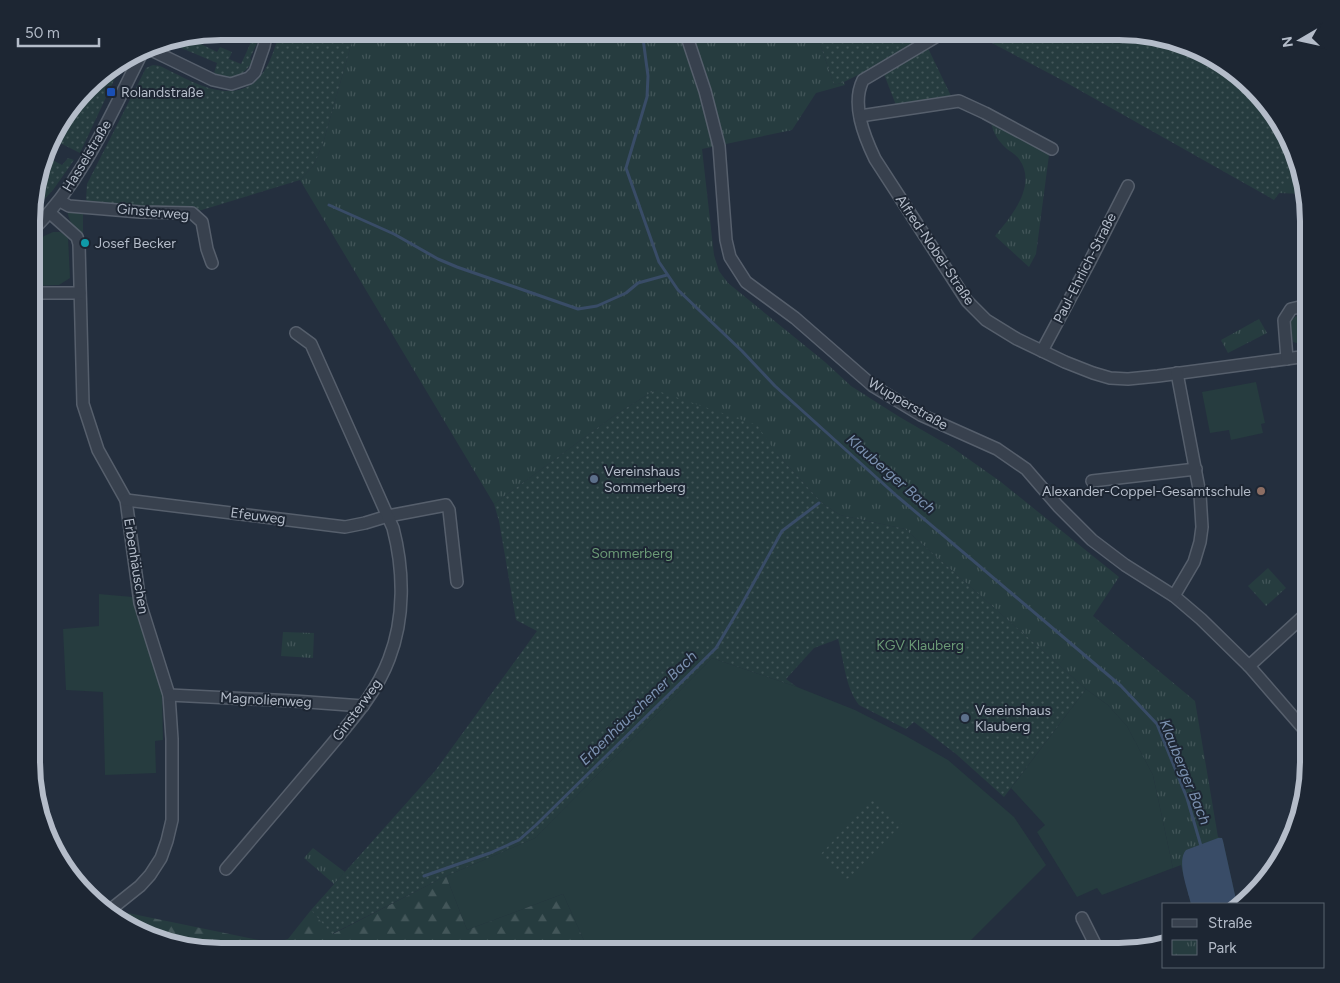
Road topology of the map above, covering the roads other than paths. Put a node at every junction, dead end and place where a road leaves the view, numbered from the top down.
1 (265, 40) edge
2 (688, 40) edge
3 (930, 40) edge
4 (154, 53) edge
5 (138, 60) edge
6 (860, 116) junction
7 (1052, 148) dead end
8 (1128, 186) dead end
9 (60, 201) junction
10 (50, 213) junction
11 (40, 223) edge
12 (212, 263) dead end
13 (40, 293) edge
14 (80, 293) junction
15 (1300, 307) edge
16 (296, 333) dead end
17 (1042, 351) junction
18 (1300, 357) edge
19 (1288, 358) junction
20 (1178, 373) junction
21 (1196, 469) junction
22 (1092, 482) dead end
23 (126, 500) junction
24 (388, 516) junction
25 (457, 582) dead end
26 (1174, 596) junction
27 (1300, 619) edge
28 (1249, 666) junction
29 (169, 695) junction
30 (362, 706) junction
31 (1300, 725) edge
32 (226, 870) dead end
33 (114, 908) edge
34 (1082, 918) dead end
35 (1095, 943) edge

1 - 4 street
2 - 26 street, Wupperstraße
3 - 6 street, Alfred-Nobel-Straße
5 - 9 street, Hasselstraße
6 - 7 street
6 - 17 street, Alfred-Nobel-Straße
8 - 17 street, Paul-Ehrlich-Straße
9 - 10 street, Hasselstraße
9 - 12 street, Ginsterweg
10 - 11 street, Hasselstraße
10 - 14 street, Erbenhäuschen
13 - 14 street
14 - 23 street, Erbenhäuschen
15 - 19 street
16 - 24 street, Ginsterweg
17 - 20 street, Alfred-Nobel-Straße
18 - 19 street, Alfred-Nobel-Straße
19 - 20 street, Alfred-Nobel-Straße
20 - 21 street
21 - 22 street
21 - 26 street
23 - 24 street, Efeuweg
23 - 29 street, Erbenhäuschen
24 - 25 street
24 - 30 street, Ginsterweg
26 - 28 street, Wupperstraße
27 - 28 street
28 - 31 street, Wupperstraße
29 - 30 street, Magnolienweg
29 - 33 street, Erbenhäuschen
30 - 32 street, Ginsterweg
34 - 35 street

